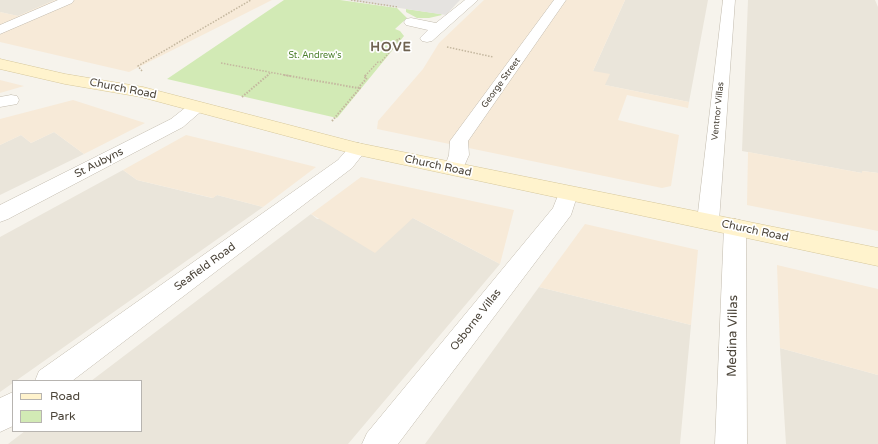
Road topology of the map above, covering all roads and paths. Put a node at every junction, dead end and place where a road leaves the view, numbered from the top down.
1 (68, 0) edge
2 (251, 0) edge
3 (351, 0) edge
4 (472, 0) edge
5 (560, 0) edge
6 (729, 0) edge
7 (411, 22) joint
8 (439, 28) junction
9 (0, 30) edge
10 (400, 38) dead end
11 (427, 38) dead end
12 (444, 46) dead end
13 (517, 62) junction
14 (221, 63) dead end
15 (0, 64) edge
16 (270, 72) junction
17 (147, 75) dead end
18 (358, 88) junction
19 (238, 100) dead end
20 (196, 108) junction
21 (332, 121) dead end
22 (358, 149) junction
23 (454, 169) junction
24 (568, 193) junction
25 (0, 214) edge
26 (708, 222) junction
27 (735, 227) junction
28 (878, 257) edge
29 (50, 380) edge
30 (12, 408) edge
31 (0, 417) edge
32 (378, 444) edge
33 (731, 444) edge

1 - 9 street
2 - 17 path
3 - 7 path
4 - 8 street
5 - 13 street, George Street
6 - 26 street, Ventnor Villas
7 - 8 street
8 - 11 street
10 - 18 path
12 - 13 path
13 - 23 street, George Street
14 - 16 path
15 - 20 main road, Church Road
16 - 18 path
16 - 19 path
18 - 21 path
20 - 22 main road, Church Road
20 - 25 street, St Aubyns
22 - 23 main road, Church Road
22 - 29 street, Seafield Road
23 - 24 main road, Church Road
24 - 26 main road, Church Road
24 - 32 street, Osborne Villas
26 - 27 main road, Church Road
27 - 28 main road, Church Road
27 - 33 street, Medina Villas
30 - 31 street

